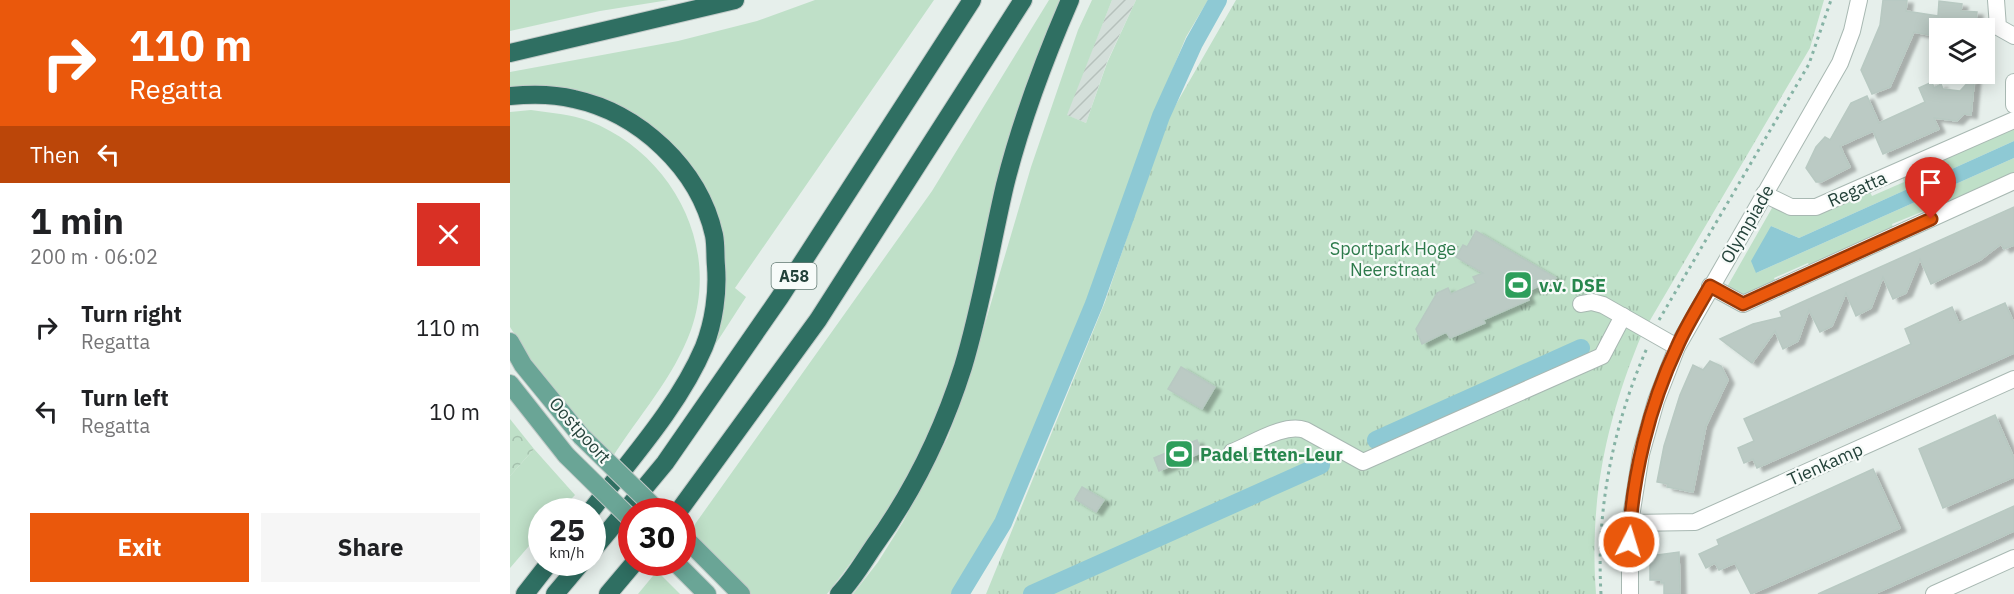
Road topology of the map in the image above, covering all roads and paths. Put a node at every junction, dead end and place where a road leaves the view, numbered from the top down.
1 (735, 0) edge
2 (972, 0) edge
3 (1023, 0) edge
4 (1070, 0) edge
5 (1859, 0) edge
6 (1996, 0) edge
7 (2014, 36) edge
8 (510, 53) edge
9 (2014, 82) edge
10 (510, 96) edge
11 (2014, 105) edge
12 (2014, 120) edge
13 (2014, 181) edge
14 (1764, 194) junction
15 (1710, 286) junction
16 (1581, 304) dead end
17 (1623, 316) junction
18 (510, 342) edge
19 (1677, 346) junction
20 (2014, 379) edge
21 (510, 384) edge
22 (1232, 452) dead end
23 (601, 498) edge
24 (645, 498) edge
25 (688, 498) edge
26 (618, 506) edge
27 (1630, 523) junction
28 (606, 534) edge
29 (696, 549) edge
30 (2014, 558) edge
31 (539, 576) edge
32 (570, 576) edge
33 (623, 576) edge
34 (689, 576) edge
35 (706, 593) edge
36 (525, 594) edge
37 (555, 594) edge
38 (608, 594) edge
39 (741, 594) edge
40 (839, 594) edge
41 (1630, 594) edge
42 (1934, 594) edge

1 - 8 highway
2 - 28 highway, A58
3 - 25 highway, A58
4 - 40 highway
5 - 14 street, Olympiade
6 - 7 street
9 - 11 street
10 - 23 highway
12 - 14 street, Regatta
13 - 15 street
14 - 15 street, Olympiade
15 - 19 street, Olympiade
16 - 17 street
17 - 19 street
17 - 22 street
18 - 24 main road, Oostpoort, bridge
19 - 27 street, Olympiade
20 - 27 street, Tienkamp
21 - 26 main road, Oostpoort, bridge
27 - 41 street, Olympiade
29 - 39 main road
30 - 42 street
31 - 36 highway
32 - 37 highway
33 - 38 highway
34 - 35 main road

